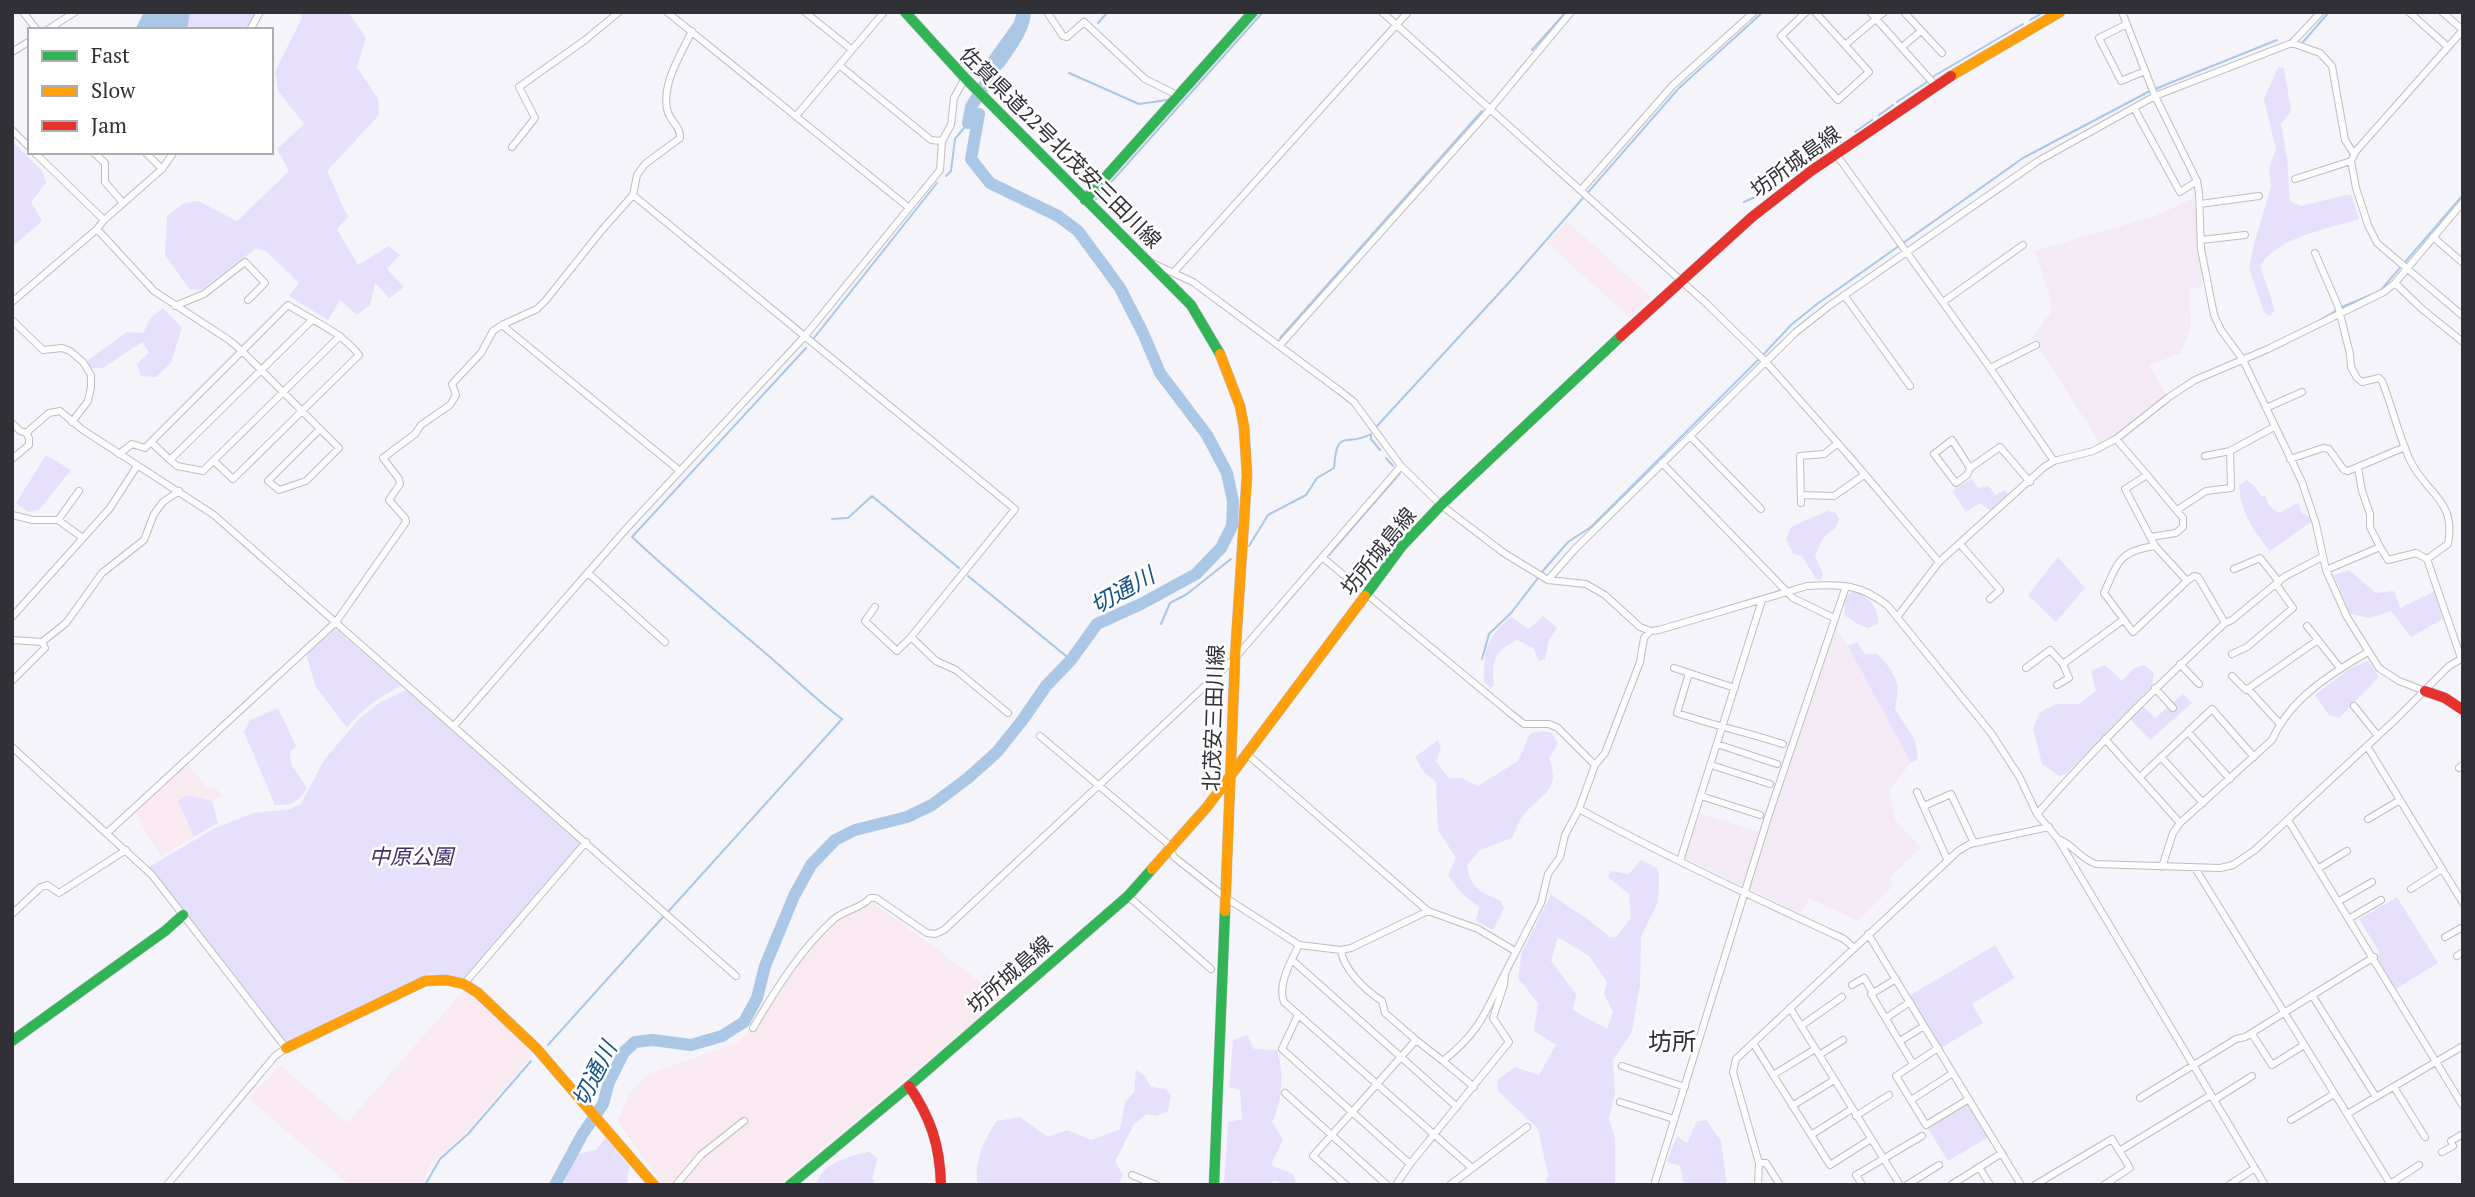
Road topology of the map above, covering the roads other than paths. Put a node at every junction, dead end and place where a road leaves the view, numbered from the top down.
1 (23, 12) edge
2 (260, 12) edge
3 (619, 12) edge
4 (667, 12) edge
5 (805, 12) edge
6 (884, 12) edge
7 (905, 12) edge
8 (1047, 12) edge
9 (1253, 12) edge
10 (1381, 12) edge
11 (1408, 12) edge
12 (1571, 12) edge
13 (1754, 12) edge
14 (1807, 12) edge
15 (1815, 12) edge
16 (1870, 12) edge
17 (1884, 12) edge
18 (1904, 12) edge
19 (2060, 12) edge
20 (2122, 12) edge
21 (2409, 12) edge
22 (2442, 12) edge
23 (73, 13) edge
24 (2320, 13) edge
25 (1876, 18) junction
26 (2127, 24) junction
27 (1396, 25) junction
28 (35, 28) edge
29 (50, 28) edge
30 (251, 28) edge
31 (2463, 30) edge
32 (692, 31) junction
33 (1921, 31) junction
34 (28, 42) edge
35 (2292, 43) junction
36 (1845, 45) junction
37 (1902, 47) junction
38 (2448, 47) junction
39 (851, 49) junction
40 (12, 52) edge
41 (1942, 53) dead end
42 (839, 65) junction
43 (2145, 71) junction
44 (967, 80) junction
45 (1935, 85) junction
46 (1179, 96) junction
47 (2155, 96) junction
48 (1490, 108) junction
49 (2134, 108) junction
50 (796, 116) junction
51 (12, 130) edge
52 (942, 141) junction
53 (28, 146) edge
54 (513, 147) dead end
55 (36, 154) edge
56 (95, 154) edge
57 (147, 154) edge
58 (173, 154) edge
59 (1836, 154) junction
60 (2352, 158) junction
61 (162, 169) junction
62 (2295, 179) dead end
63 (2197, 181) junction
64 (1585, 193) junction
65 (633, 195) junction
66 (2259, 196) dead end
67 (1085, 200) junction
68 (2463, 202) edge
69 (123, 203) junction
70 (2200, 204) junction
71 (908, 207) junction
72 (2456, 210) junction
73 (2463, 216) edge
74 (104, 220) junction
75 (97, 229) junction
76 (2245, 234) dead end
77 (2433, 237) junction
78 (2201, 240) junction
79 (2023, 246) dead end
80 (1904, 247) junction
81 (2315, 253) dead end
82 (1145, 260) junction
83 (2463, 263) edge
84 (2407, 268) junction
85 (1174, 272) junction
86 (1163, 277) joint
87 (1680, 281) junction
88 (2395, 283) junction
89 (1844, 295) junction
90 (248, 300) dead end
91 (12, 302) edge
92 (1943, 302) junction
93 (175, 306) junction
94 (2340, 315) junction
95 (2463, 316) edge
96 (12, 320) edge
97 (312, 320) junction
98 (502, 325) junction
99 (340, 335) junction
100 (804, 337) junction
101 (2463, 342) edge
102 (1280, 345) junction
103 (2036, 345) dead end
104 (242, 351) junction
105 (2244, 359) junction
106 (1766, 362) junction
107 (1990, 368) junction
108 (260, 370) junction
109 (1910, 386) dead end
110 (282, 391) junction
111 (2302, 392) dead end
112 (2266, 408) junction
113 (301, 411) junction
114 (72, 422) junction
115 (12, 423) edge
116 (2274, 427) junction
117 (320, 429) junction
118 (26, 433) junction
119 (1690, 436) junction
120 (2116, 439) junction
121 (151, 442) junction
122 (1837, 444) junction
123 (2405, 447) junction
124 (2230, 451) junction
125 (119, 454) junction
126 (2206, 456) dead end
127 (12, 459) edge
128 (2290, 459) junction
129 (170, 460) junction
130 (214, 461) junction
131 (2054, 461) junction
132 (1662, 463) junction
133 (137, 466) junction
134 (1401, 466) junction
135 (1970, 468) junction
136 (2358, 468) junction
137 (680, 471) junction
138 (1864, 475) junction
139 (2147, 475) junction
140 (2030, 482) junction
141 (79, 491) dead end
142 (179, 491) junction
143 (1441, 505) junction
144 (1761, 509) dead end
145 (2177, 510) junction
146 (12, 515) edge
147 (58, 520) junction
148 (2150, 537) junction
149 (83, 538) junction
150 (1960, 544) junction
151 (2155, 546) junction
152 (2380, 547) junction
153 (1322, 557) junction
154 (2322, 557) junction
155 (2427, 559) junction
156 (1939, 562) junction
157 (2234, 569) dead end
158 (2326, 570) junction
159 (588, 573) junction
160 (1548, 580) junction
161 (2187, 581) junction
162 (2277, 583) junction
163 (1846, 586) junction
164 (1787, 591) junction
165 (1366, 595) junction
166 (1990, 599) dead end
167 (1762, 600) junction
168 (875, 607) dead end
169 (1898, 616) junction
170 (12, 617) edge
171 (1834, 618) junction
172 (2123, 620) junction
173 (336, 622) junction
174 (2225, 623) junction
175 (2307, 626) dead end
176 (1650, 631) junction
177 (911, 637) junction
178 (12, 639) edge
179 (2318, 640) junction
180 (42, 642) junction
181 (665, 642) dead end
182 (2368, 652) junction
183 (2232, 654) dead end
184 (1235, 658) junction
185 (2462, 658) edge
186 (2063, 664) junction
187 (2180, 664) junction
188 (1674, 668) dead end
189 (2026, 668) dead end
190 (2340, 668) junction
191 (1689, 673) junction
192 (2232, 676) dead end
193 (12, 681) edge
194 (2199, 684) dead end
195 (2057, 685) dead end
196 (1735, 688) junction
197 (2154, 688) junction
198 (2248, 689) junction
199 (2425, 691) junction
200 (2354, 706) dead end
201 (2173, 708) dead end
202 (2463, 710) edge
203 (1008, 713) dead end
204 (2279, 723) junction
205 (454, 726) junction
206 (1722, 727) junction
207 (2188, 732) junction
208 (1040, 736) dead end
209 (2378, 736) junction
210 (2105, 738) junction
211 (1717, 744) junction
212 (1783, 744) dead end
213 (2367, 746) junction
214 (12, 747) edge
215 (1248, 755) junction
216 (2161, 757) junction
217 (2254, 757) junction
218 (1777, 764) dead end
219 (1595, 765) junction
220 (1711, 765) junction
221 (2140, 777) junction
222 (1230, 778) junction
223 (2230, 779) junction
224 (1770, 784) dead end
225 (1099, 785) junction
226 (1917, 792) dead end
227 (1701, 796) junction
228 (2400, 800) junction
229 (2203, 803) junction
230 (1924, 806) junction
231 (1579, 809) junction
232 (2037, 814) junction
233 (1760, 815) dead end
234 (2368, 819) dead end
235 (2288, 820) junction
236 (2180, 823) junction
237 (2049, 827) junction
238 (107, 833) junction
239 (2058, 839) junction
240 (586, 842) junction
241 (1974, 843) junction
242 (125, 850) junction
243 (1170, 851) junction
244 (2347, 851) dead end
245 (1948, 859) junction
246 (1680, 861) junction
247 (2162, 867) junction
248 (2195, 868) junction
249 (2319, 868) junction
250 (2442, 869) junction
251 (2372, 882) dead end
252 (2411, 889) dead end
253 (1745, 892) junction
254 (1128, 896) junction
255 (1226, 898) junction
256 (2381, 900) dead end
257 (2339, 901) junction
258 (2463, 903) edge
259 (1428, 911) junction
260 (12, 914) edge
261 (183, 915) junction
262 (2350, 918) junction
263 (2463, 927) edge
264 (1868, 934) junction
265 (2445, 937) dead end
266 (1299, 945) junction
267 (1853, 947) junction
268 (1341, 950) junction
269 (1516, 951) junction
270 (2374, 957) junction
271 (1292, 960) junction
272 (1211, 969) dead end
273 (1505, 973) junction
274 (736, 976) dead end
275 (1896, 979) junction
276 (464, 985) junction
277 (1852, 985) dead end
278 (1874, 993) junction
279 (2312, 995) junction
280 (1842, 997) dead end
281 (1910, 1002) junction
282 (1790, 1008) junction
283 (2284, 1013) junction
284 (1298, 1015) junction
285 (1885, 1018) junction
286 (1801, 1026) junction
287 (1924, 1026) junction
288 (753, 1028) dead end
289 (2252, 1034) junction
290 (1416, 1040) junction
291 (1843, 1040) dead end
292 (12, 1041) edge
293 (1900, 1041) junction
294 (1753, 1043) junction
295 (2304, 1045) junction
296 (2463, 1046) edge
297 (286, 1048) junction
298 (1938, 1048) junction
299 (1817, 1052) junction
300 (1401, 1057) junction
301 (1443, 1061) junction
302 (2437, 1061) junction
303 (1913, 1064) junction
304 (1622, 1066) dead end
305 (2194, 1066) junction
306 (1953, 1073) junction
307 (1773, 1075) junction
308 (2252, 1076) dead end
309 (1834, 1080) junction
310 (1377, 1084) junction
311 (909, 1086) junction
312 (1474, 1087) junction
313 (1685, 1087) junction
314 (2394, 1087) junction
315 (1285, 1093) dead end
316 (2334, 1094) junction
317 (1889, 1095) dead end
318 (2213, 1097) junction
319 (2376, 1097) junction
320 (2140, 1098) dead end
321 (1969, 1099) junction
322 (1911, 1100) junction
323 (1620, 1102) dead end
324 (1793, 1106) junction
325 (2463, 1106) edge
326 (1457, 1107) junction
327 (1352, 1112) junction
328 (1854, 1112) junction
329 (2347, 1114) junction
330 (1674, 1119) junction
331 (2291, 1120) dead end
332 (744, 1121) dead end
333 (1527, 1127) dead end
334 (2463, 1134) edge
335 (1332, 1135) junction
336 (1433, 1135) junction
337 (1811, 1135) junction
338 (1922, 1136) dead end
339 (2425, 1137) dead end
340 (1871, 1139) junction
341 (2119, 1151) junction
342 (2442, 1152) dead end
343 (2002, 1153) junction
344 (1883, 1159) junction
345 (1759, 1163) junction
346 (1410, 1164) junction
347 (1939, 1165) dead end
348 (2419, 1165) dead end
349 (1979, 1167) junction
350 (1472, 1168) junction
351 (2255, 1168) junction
352 (1132, 1175) dead end
353 (2018, 1184) edge
354 (2390, 1184) edge
355 (167, 1185) edge
356 (654, 1185) edge
357 (676, 1185) edge
358 (790, 1185) edge
359 (941, 1185) edge
360 (1156, 1185) edge
361 (1214, 1185) edge
362 (1346, 1185) edge
363 (1387, 1185) edge
364 (1396, 1185) edge
365 (1450, 1185) edge
366 (1654, 1185) edge
367 (1758, 1185) edge
368 (1780, 1185) edge
369 (1862, 1185) edge
370 (1900, 1185) edge
371 (1907, 1185) edge
372 (1951, 1185) edge
373 (1990, 1185) edge
374 (2035, 1185) edge
375 (2104, 1185) edge
376 (2229, 1185) edge
377 (2265, 1185) edge

1 - 28 street
2 - 30 street
3 - 54 street
4 - 32 street
5 - 39 street
6 - 39 street
7 - 44 main road, 佐賀県道22号北茂安三田川線
8 - 46 street
9 - 46 main road
10 - 27 street
11 - 27 street
12 - 48 street
13 - 64 street
14 - 36 street
15 - 36 street
16 - 25 street
17 - 25 street
18 - 33 street
19 - 45 main road, 坊所城島線
20 - 26 street
21 - 38 street
22 - 31 street
23 - 29 street
24 - 35 street
25 - 36 street
25 - 37 street
26 - 43 street
26 - 43 street
27 - 48 street
27 - 85 street
31 - 38 street
32 - 50 street
32 - 65 street
33 - 37 street
33 - 41 street
34 - 40 street
35 - 47 street
35 - 60 street
37 - 45 street
38 - 60 street
39 - 42 street
42 - 50 street
42 - 52 street
43 - 47 street
44 - 52 street
44 - 67 main road, 佐賀県道22号北茂安三田川線
45 - 59 main road, 坊所城島線
46 - 67 main road
47 - 49 street
47 - 63 street
48 - 64 street
48 - 102 street
49 - 63 street
49 - 80 street
50 - 71 street
51 - 53 street
52 - 71 street
55 - 74 street
56 - 69 street
57 - 61 street
58 - 61 street
59 - 80 street
59 - 87 main road, 坊所城島線
60 - 62 street
60 - 84 street
61 - 69 street
63 - 70 street
64 - 87 street
65 - 98 street
65 - 100 street
66 - 70 street
67 - 82 main road, 佐賀県道22号北茂安三田川線
68 - 72 street
69 - 74 street
70 - 78 street
71 - 100 street
72 - 73 street
72 - 77 street
74 - 75 street
75 - 91 street
75 - 93 street
76 - 78 street
77 - 83 street
77 - 84 street
78 - 105 street
79 - 92 street
80 - 89 street
80 - 92 street
81 - 94 street
82 - 85 street
82 - 86 main road, 佐賀県道22号北茂安三田川線
84 - 88 street
84 - 95 street
85 - 102 street
86 - 184 main road, 北茂安三田川線
87 - 106 street
87 - 143 main road, 坊所城島線
88 - 94 street
88 - 101 street
89 - 106 street
89 - 109 street
90 - 93 street
92 - 107 street
93 - 104 street
94 - 105 street
94 - 123 street
96 - 114 street
97 - 99 street
97 - 104 street
97 - 108 street
98 - 137 street
98 - 173 street
99 - 110 street
99 - 113 street
100 - 137 street
100 - 177 street
102 - 134 street
103 - 107 street
104 - 108 street
104 - 121 street
105 - 112 street
105 - 120 street
106 - 119 street
106 - 122 street
107 - 131 street
108 - 110 street
108 - 129 street
110 - 113 street
110 - 130 street
111 - 112 street
112 - 116 street
113 - 117 street
113 - 130 street
114 - 118 street
114 - 125 street
115 - 118 street
116 - 124 street
116 - 128 street
117 - 117 street
118 - 127 street
119 - 132 street
119 - 144 street
120 - 131 street
120 - 139 street
121 - 125 street
121 - 129 street
122 - 138 street
122 - 138 street
123 - 136 street
123 - 155 street
124 - 126 street
124 - 145 street
125 - 133 street
128 - 136 street
128 - 154 street
129 - 130 street
131 - 140 street
132 - 160 street
132 - 164 street
133 - 142 street
133 - 149 street
134 - 143 street
134 - 153 street
135 - 135 street
135 - 140 street
136 - 152 street
137 - 159 street
138 - 156 street
139 - 145 street
139 - 148 street
140 - 150 street
141 - 147 street
142 - 173 street
142 - 180 street
143 - 160 street
143 - 165 main road, 坊所城島線
145 - 148 street
146 - 147 street
147 - 149 street
148 - 151 street
149 - 170 street
150 - 156 street
150 - 166 street
151 - 161 street
151 - 172 street
152 - 155 street
152 - 158 street
153 - 165 street
153 - 184 street
154 - 158 street
154 - 162 street
155 - 185 street
156 - 169 street
157 - 162 street
158 - 182 street
159 - 181 street
159 - 205 street
160 - 176 street
161 - 172 street
161 - 174 street
162 - 174 street
162 - 183 street
163 - 164 street
163 - 169 street
163 - 171 street
164 - 167 street
164 - 171 street
165 - 215 main road, 坊所城島線
165 - 219 street
167 - 176 street
167 - 196 street
168 - 177 street
169 - 232 street
171 - 253 street
172 - 186 street
173 - 205 street
173 - 238 street
174 - 187 street
175 - 179 street
176 - 219 street
177 - 203 street
178 - 180 street
179 - 190 street
179 - 198 street
180 - 193 street
182 - 190 street
182 - 199 street
184 - 222 main road, 北茂安三田川線
184 - 225 street
185 - 199 street
186 - 189 street
186 - 195 street
187 - 194 street
187 - 197 street
188 - 191 street
190 - 204 street
191 - 196 street
191 - 206 street
192 - 198 street
196 - 206 street
197 - 201 street
197 - 210 street
198 - 204 street
199 - 202 main road
199 - 209 street
200 - 209 street
204 - 217 street
205 - 240 street
206 - 211 street
206 - 212 street
207 - 216 street
207 - 217 street
207 - 223 street
208 - 225 street
209 - 213 street
210 - 221 street
210 - 232 street
211 - 218 street
211 - 220 street
213 - 228 street
213 - 235 street
214 - 238 street
215 - 222 main road, 坊所城島線
215 - 259 street
216 - 221 street
216 - 229 street
217 - 223 street
219 - 231 street
220 - 224 street
220 - 227 street
221 - 236 street
222 - 243 main road, 坊所城島線
222 - 255 main road, 北茂安三田川線
223 - 229 street
225 - 243 street
225 - 288 street
226 - 230 street
227 - 233 street
227 - 246 street
228 - 234 street
228 - 250 street
229 - 236 street
230 - 241 street
230 - 245 street
231 - 246 street
231 - 269 street
232 - 237 street
235 - 248 street
235 - 249 street
236 - 247 street
237 - 239 street
237 - 241 street
238 - 242 street
239 - 247 street
239 - 305 street
240 - 274 street
240 - 276 street
241 - 245 street
242 - 260 street
242 - 261 street
243 - 254 main road, 坊所城島線
243 - 255 street
244 - 249 street
245 - 264 street
246 - 253 street
247 - 248 street
248 - 283 street
249 - 257 street
250 - 252 street
250 - 258 street
251 - 257 street
253 - 267 street
253 - 313 street
254 - 272 street
254 - 311 main road, 坊所城島線
255 - 266 street
255 - 361 main road, 北茂安三田川線
256 - 262 street
257 - 262 street
259 - 268 street
259 - 269 street
261 - 292 main road
261 - 297 street
262 - 270 street
263 - 265 street
264 - 267 street
264 - 275 street
266 - 268 street
266 - 271 street
267 - 282 street
268 - 290 street
269 - 273 street
270 - 279 street
270 - 302 street
271 - 284 street
271 - 300 street
273 - 301 street
273 - 312 street
275 - 278 street
275 - 281 street
276 - 297 main road
276 - 356 main road
277 - 278 street
278 - 285 street
279 - 283 street
279 - 319 street
280 - 286 street
281 - 285 street
281 - 287 street
282 - 286 street
282 - 294 street
283 - 289 street
283 - 295 street
284 - 310 street
284 - 327 street
285 - 293 street
286 - 299 street
287 - 293 street
287 - 298 street
289 - 295 street
289 - 305 street
290 - 300 street
290 - 301 street
291 - 299 street
293 - 303 street
294 - 307 street
294 - 345 street
295 - 316 street
296 - 302 street
297 - 355 street
298 - 303 street
298 - 306 street
299 - 307 street
299 - 309 street
300 - 310 street
300 - 326 street
301 - 312 street
302 - 314 street
302 - 325 street
303 - 322 street
304 - 313 street
305 - 318 street
305 - 320 street
306 - 321 street
306 - 322 street
307 - 324 street
308 - 318 street
309 - 324 street
309 - 328 street
310 - 327 street
310 - 336 street
311 - 358 main road, 坊所城島線
311 - 359 main road
312 - 326 street
313 - 330 street
314 - 319 street
314 - 339 street
315 - 335 street
316 - 329 street
316 - 331 street
317 - 328 street
318 - 341 street
318 - 351 street
319 - 329 street
321 - 322 street
321 - 343 street
323 - 330 street
324 - 337 street
326 - 336 street
327 - 335 street
327 - 346 street
328 - 337 street
328 - 340 street
329 - 354 street
330 - 366 street
332 - 357 street
333 - 350 street
334 - 342 street
335 - 362 street
335 - 363 street
336 - 346 street
336 - 350 street
337 - 340 street
338 - 344 street
340 - 344 street
341 - 374 street
341 - 375 street
343 - 349 street
343 - 353 street
344 - 369 street
344 - 370 street
345 - 367 street
345 - 368 street
346 - 364 street
347 - 371 street
348 - 354 street
349 - 372 street
349 - 373 street
350 - 365 street
351 - 376 street
351 - 377 street
352 - 360 street

